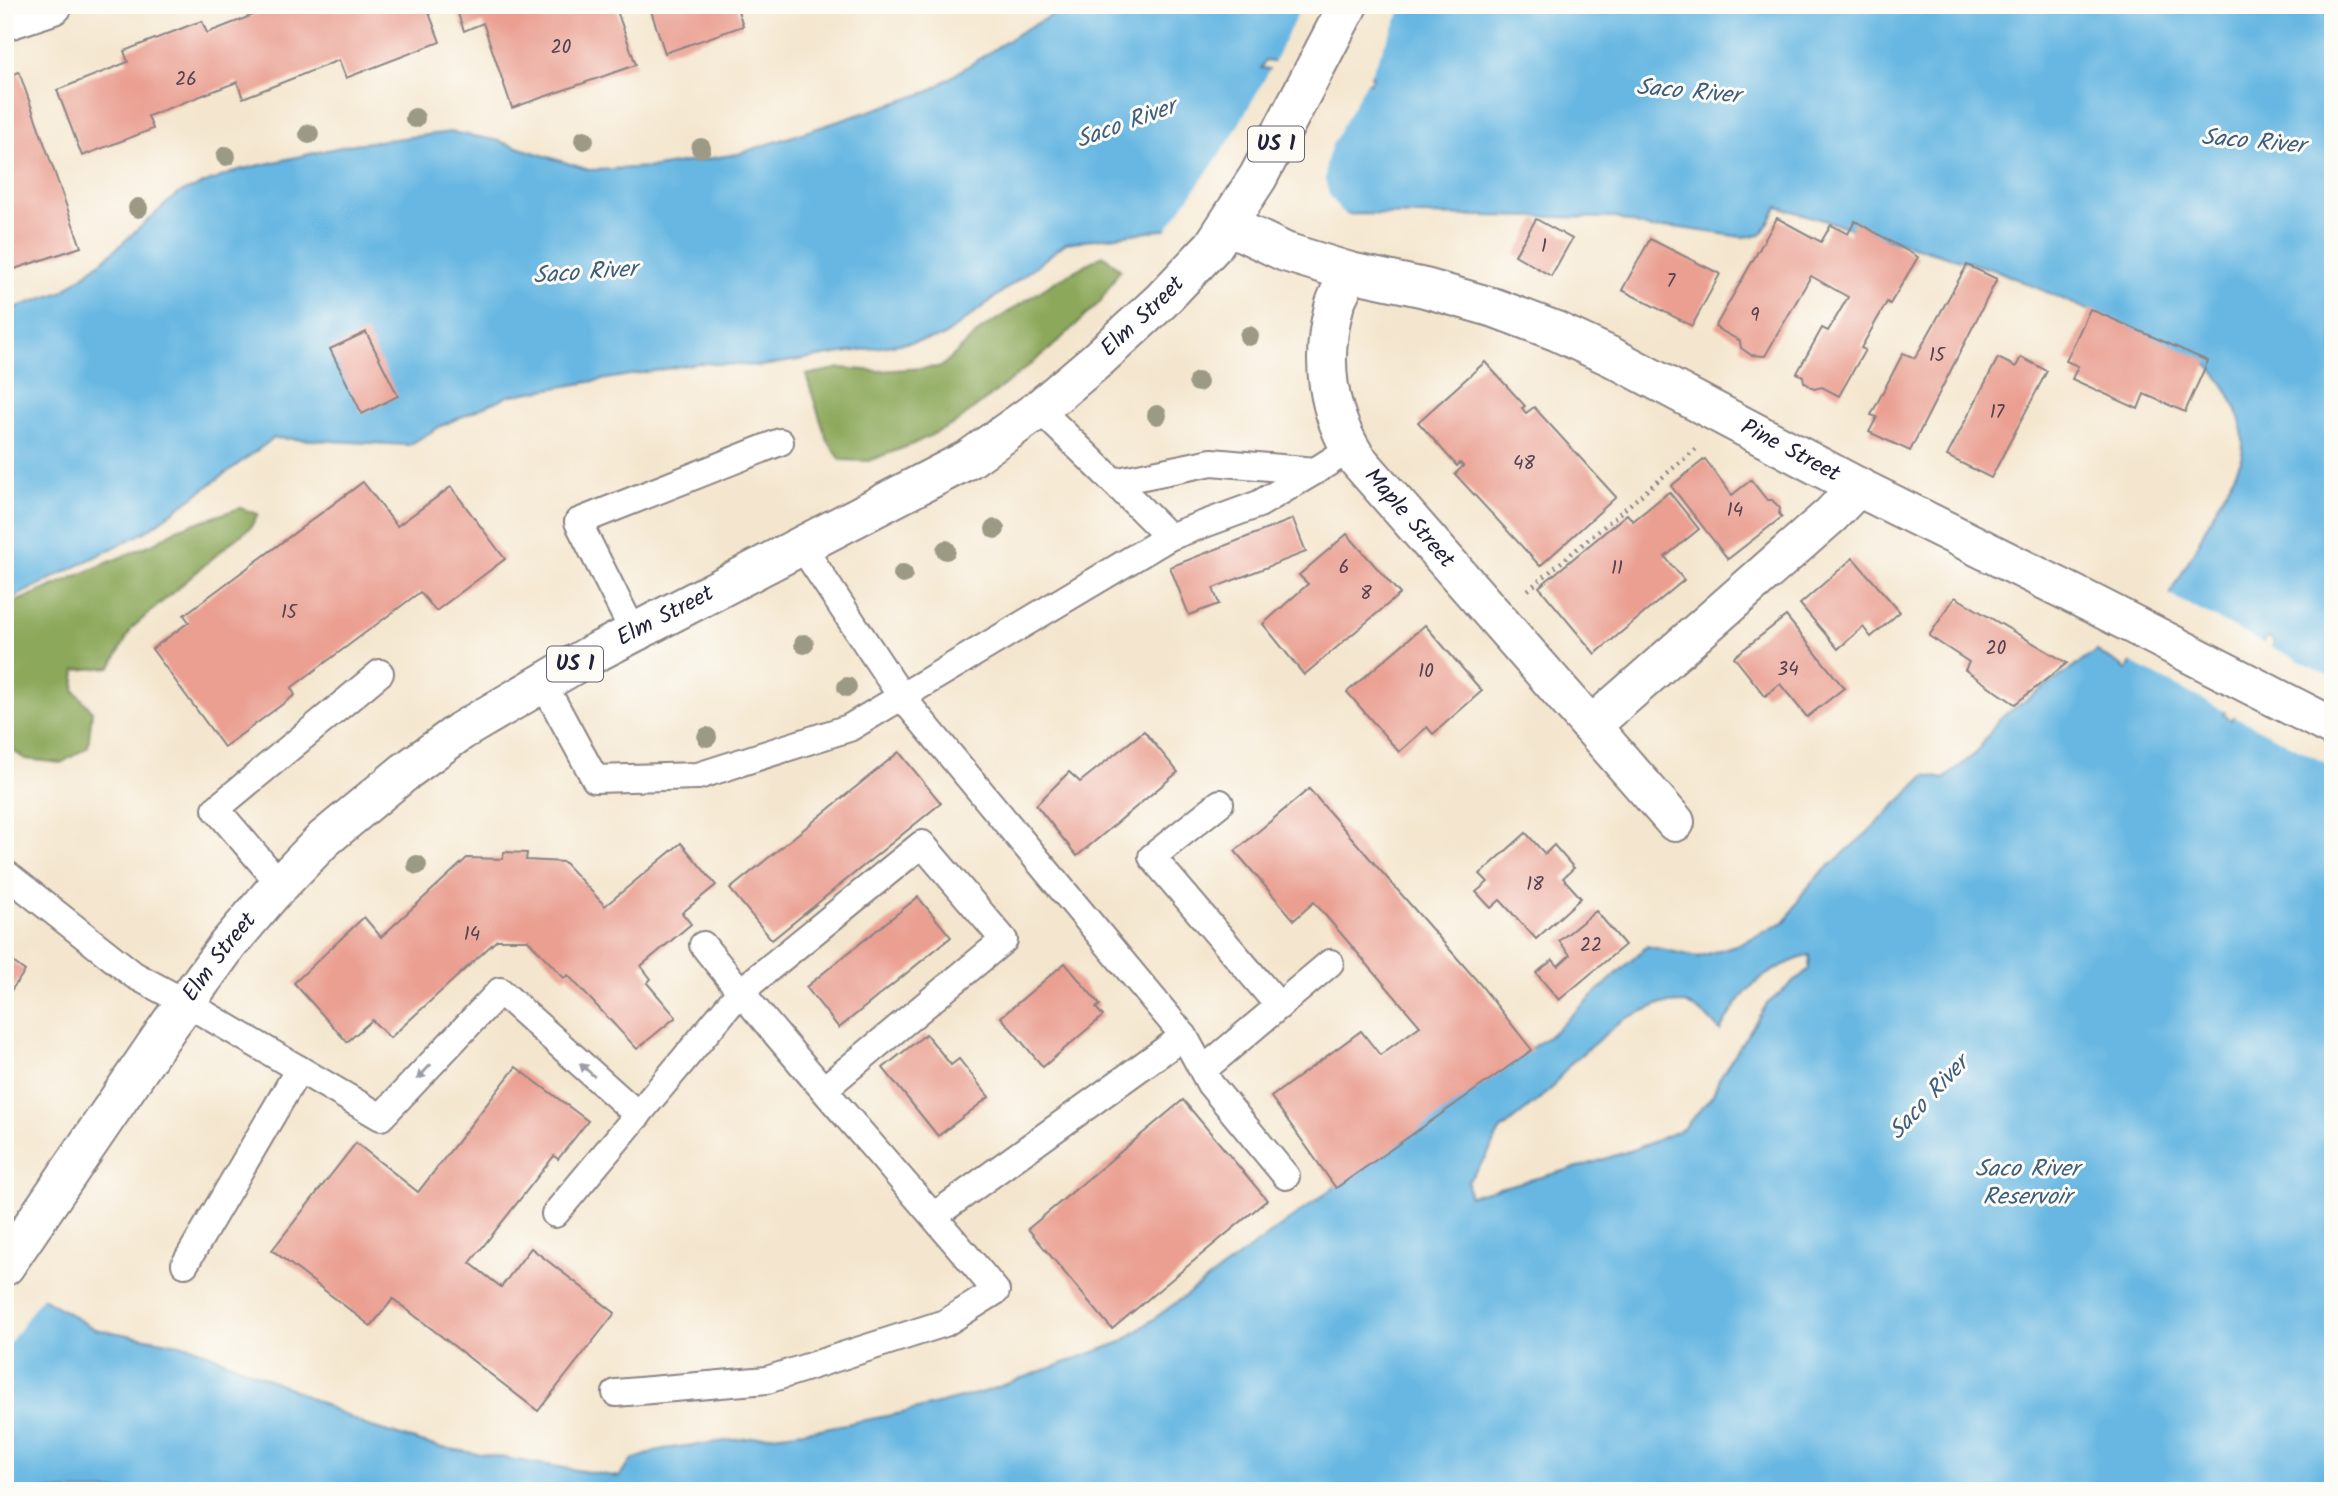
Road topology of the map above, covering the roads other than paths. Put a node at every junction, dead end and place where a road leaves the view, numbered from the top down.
1 (53, 5) edge
2 (1348, 5) edge
3 (5, 21) edge
4 (1228, 225) junction
5 (1350, 272) junction
6 (1039, 409) junction
7 (780, 442) dead end
8 (1350, 449) junction
9 (1315, 471) junction
10 (1114, 482) junction
11 (1858, 487) junction
12 (1169, 537) junction
13 (801, 545) junction
14 (634, 633) junction
15 (380, 673) dead end
16 (543, 683) junction
17 (901, 696) junction
18 (1591, 726) junction
19 (2333, 727) edge
20 (1220, 803) dead end
21 (1675, 822) dead end
22 (5, 873) edge
23 (281, 885) junction
24 (703, 945) dead end
25 (1330, 963) dead end
26 (740, 992) junction
27 (186, 1003) junction
28 (1279, 1006) junction
29 (1184, 1036) junction
30 (299, 1069) junction
31 (1203, 1070) junction
32 (824, 1089) junction
33 (638, 1115) junction
34 (1286, 1177) dead end
35 (555, 1214) dead end
36 (934, 1216) junction
37 (186, 1265) dead end
38 (5, 1266) edge
39 (616, 1393) dead end

1 - 3 street
2 - 4 street, Elm Street / US 1
4 - 5 street, Pine Street
4 - 6 street, Elm Street / US 1
5 - 8 street, Maple Street
5 - 11 street, Pine Street
6 - 10 lane
6 - 13 street, Elm Street / US 1
7 - 14 lane
8 - 9 lane
8 - 18 street, Maple Street
9 - 10 lane
9 - 12 lane
10 - 12 lane
11 - 18 street
11 - 19 street, Pine Street
12 - 17 lane
13 - 14 street, Elm Street / US 1
13 - 17 lane
14 - 16 street, Elm Street / US 1
15 - 23 lane
16 - 17 lane
16 - 23 street, Elm Street / US 1
17 - 29 lane
18 - 21 street, Maple Street
20 - 28 lane
22 - 27 lane
23 - 27 street, Elm Street / US 1
24 - 26 lane
25 - 28 lane
26 - 32 lane
26 - 32 lane
26 - 33 lane
27 - 30 lane
27 - 38 street, Elm Street / US 1
28 - 31 lane
29 - 31 lane
29 - 36 lane
33 -> 30 lane
30 - 37 lane
31 - 34 lane
32 - 36 lane
33 - 35 lane
36 - 39 lane

